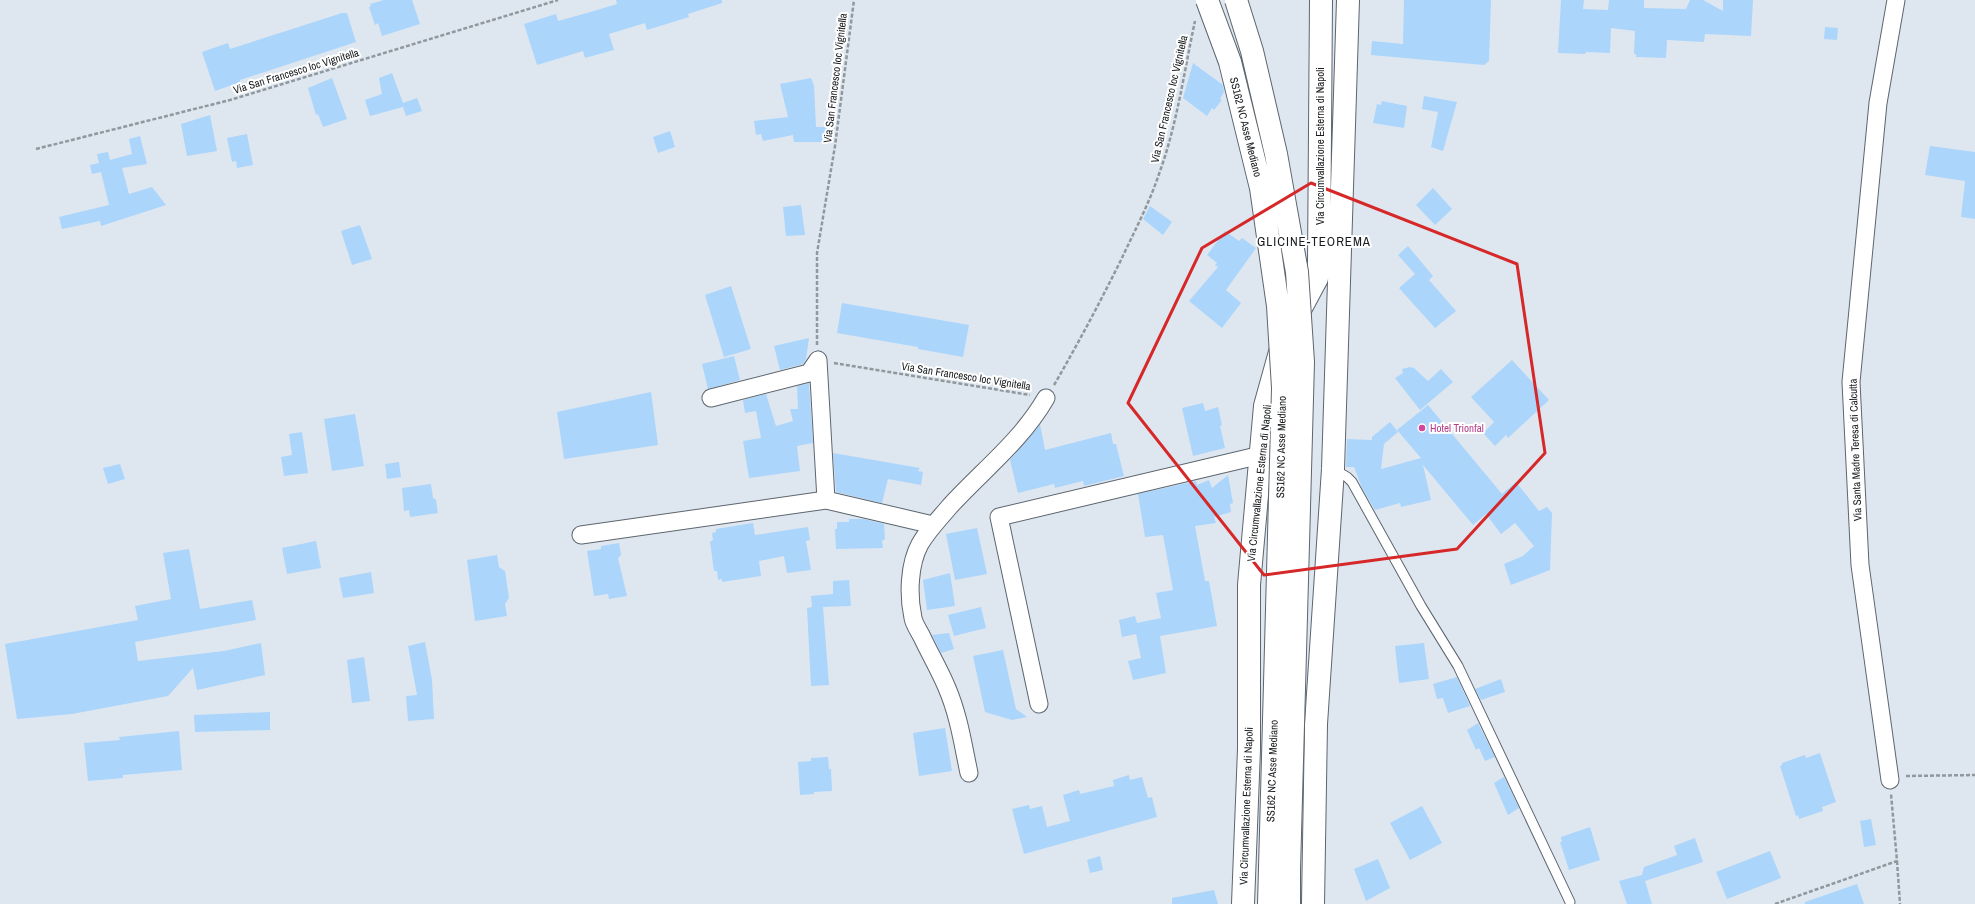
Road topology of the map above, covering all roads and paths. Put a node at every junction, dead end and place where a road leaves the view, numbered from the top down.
1 (558, 0) edge
2 (854, 0) edge
3 (1236, 0) edge
4 (1321, 0) edge
5 (1348, 0) edge
6 (1896, 0) edge
7 (1202, 7) edge
8 (36, 149) dead end
9 (818, 360) junction
10 (711, 398) dead end
11 (1046, 398) junction
12 (1261, 455) junction
13 (1333, 469) junction
14 (826, 500) junction
15 (933, 525) junction
16 (581, 535) dead end
17 (1038, 704) dead end
18 (969, 773) dead end
19 (1975, 775) edge
20 (1890, 780) junction
21 (1897, 861) junction
22 (1279, 869) junction
23 (1570, 902) dead end
24 (1243, 904) edge
25 (1269, 904) edge
26 (1289, 904) edge
27 (1313, 904) edge
28 (1775, 904) edge
29 (1900, 904) edge

1 - 8 path, Via San Francesco loc Vignitella
2 - 9 path, Via San Francesco loc Vignitella
3 - 22 main road, SS162 NC Asse Mediano, bridge
4 - 12 main road, Via Circumvallazione Esterna di Napoli
5 - 13 main road, Via Circumvallazione Esterna di Napoli
6 - 20 street, Via Santa Madre Teresa di Calcutta
7 - 11 path, Via San Francesco loc Vignitella
7 - 22 main road, SS162 NC Asse Mediano, bridge
9 - 10 street
9 - 11 path, Via San Francesco loc Vignitella
9 - 14 street
11 - 15 street
12 - 17 street
12 - 24 main road, Via Circumvallazione Esterna di Napoli
13 - 23 lane
13 - 27 main road, Via Circumvallazione Esterna di Napoli
14 - 15 street
14 - 16 street
15 - 18 street
19 - 20 path
20 - 21 path
21 - 28 path
21 - 29 path
22 - 25 main road, SS162 NC Asse Mediano
22 - 26 main road, SS162 NC Asse Mediano

